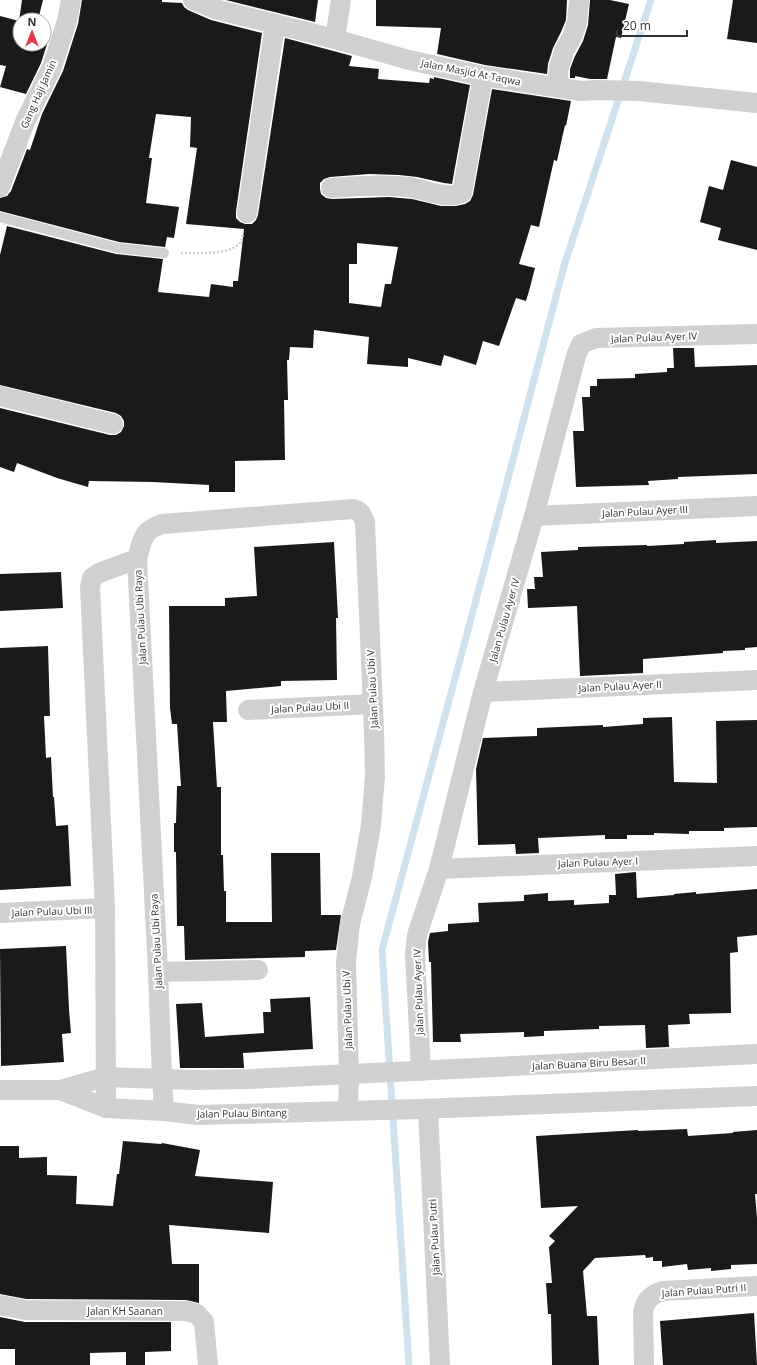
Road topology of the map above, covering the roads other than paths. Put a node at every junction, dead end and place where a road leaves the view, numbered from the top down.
1 (71, 0) edge
2 (193, 0) edge
3 (341, 0) edge
4 (579, 0) edge
5 (275, 24) junction
6 (335, 39) junction
7 (483, 76) junction
8 (557, 87) junction
9 (757, 103) edge
10 (0, 187) edge
11 (330, 188) dead end
12 (247, 212) road end
13 (0, 217) edge
14 (164, 252) road end
15 (757, 334) edge
16 (0, 396) edge
17 (113, 424) dead end
18 (757, 506) edge
19 (534, 516) junction
20 (138, 559) junction
21 (757, 680) edge
22 (483, 692) junction
23 (372, 704) junction
24 (248, 710) dead end
25 (757, 856) edge
26 (438, 869) junction
27 (105, 908) junction
28 (0, 913) edge
29 (258, 970) dead end
30 (158, 972) junction
31 (757, 1054) edge
32 (417, 1071) junction
33 (356, 1074) junction
34 (105, 1076) junction
35 (162, 1078) junction
36 (0, 1090) edge
37 (60, 1090) junction
38 (757, 1096) edge
39 (106, 1108) junction
40 (424, 1109) junction
41 (356, 1111) junction
42 (164, 1112) junction
43 (757, 1286) edge
44 (0, 1305) edge
45 (208, 1365) edge
46 (440, 1365) edge
47 (644, 1365) edge

1 - 10 street, Gang Haji Jamin
2 - 5 street, Jalan Masjid At Taqwa
3 - 6 street
4 - 8 street
5 - 6 street, Jalan Masjid At Taqwa
5 - 12 street
6 - 7 street, Jalan Masjid At Taqwa
7 - 8 street, Jalan Masjid At Taqwa
7 - 11 street
8 - 9 street, Jalan Masjid At Taqwa
13 - 14 lane
15 - 19 street, Jalan Pulau Ayer IV
16 - 17 street
18 - 19 street, Jalan Pulau Ayer III
19 - 22 street, Jalan Pulau Ayer IV
20 - 23 street, Jalan Pulau Ubi V
20 - 27 street, Jalan Pulau Ubi Raya
20 - 30 street, Jalan Pulau Ubi Raya
21 - 22 street, Jalan Pulau Ayer II
22 - 26 street, Jalan Pulau Ayer IV
23 - 24 street, Jalan Pulau Ubi II
23 - 33 street, Jalan Pulau Ubi V
25 - 26 street, Jalan Pulau Ayer I
26 - 32 street, Jalan Pulau Ayer IV
27 - 28 street, Jalan Pulau Ubi III
27 - 34 street, Jalan Pulau Ubi Raya
29 - 30 street
30 - 35 street, Jalan Pulau Ubi Raya
31 - 32 street, Jalan Buana Biru Besar II
32 - 33 street, Jalan Pulau Bintang
33 - 35 street, Jalan Pulau Bintang
33 - 41 street, Jalan Pulau Ubi V
34 - 35 street, Jalan Pulau Bintang
34 - 37 street, Jalan Pulau Bintang
34 - 39 street, Jalan Pulau Ubi Raya
35 - 42 street, Jalan Pulau Ubi Raya
36 - 37 street, Jalan Pulau Bintang
37 - 39 street, Jalan Pulau Bintang
38 - 40 street
39 - 42 street, Jalan Pulau Bintang
40 - 41 street, Jalan Pulau Bintang
40 - 46 street, Jalan Pulau Putri
41 - 42 street, Jalan Pulau Bintang
43 - 47 street, Jalan Pulau Putri II
44 - 45 street, Jalan KH Saanan

